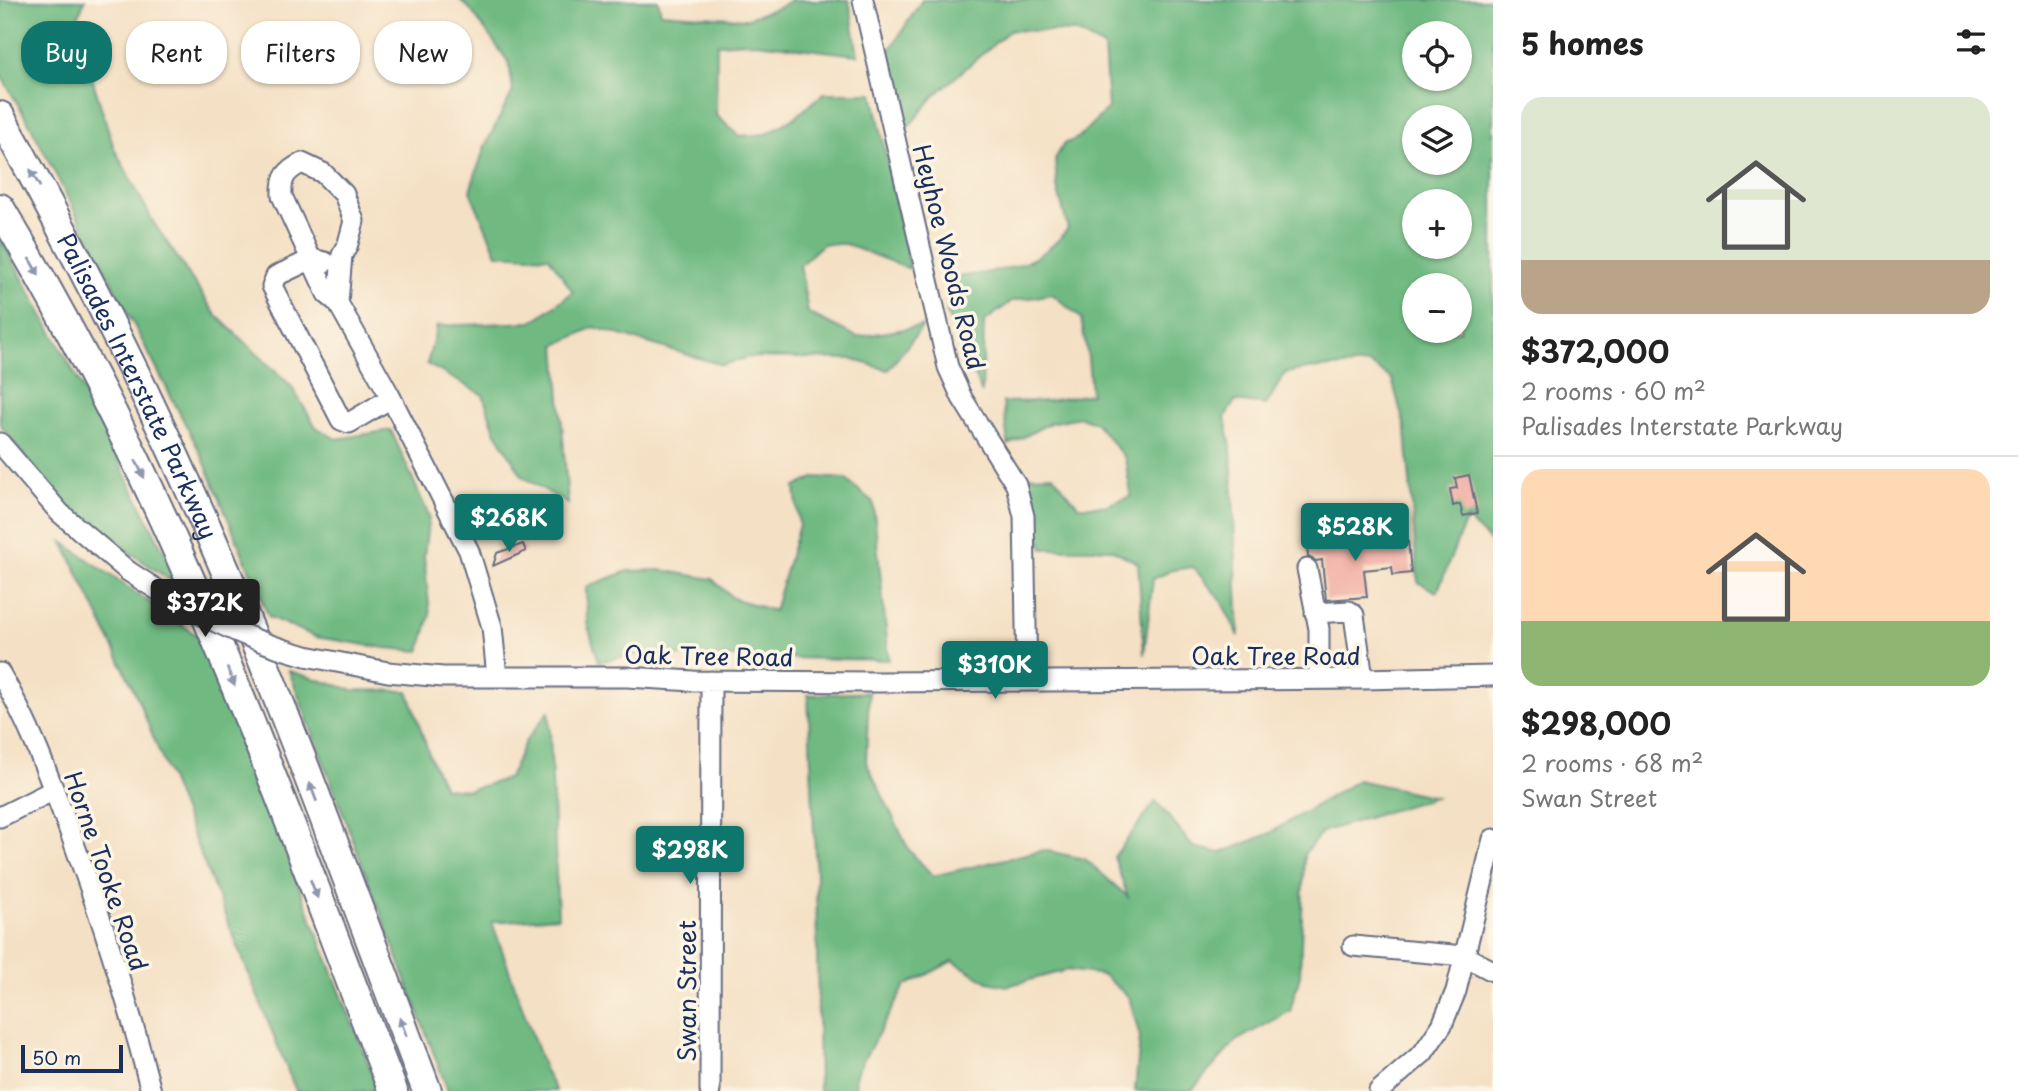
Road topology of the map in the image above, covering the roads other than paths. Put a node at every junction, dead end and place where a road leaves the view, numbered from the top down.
1 (863, 0) edge
2 (0, 116) edge
3 (0, 208) edge
4 (342, 255) junction
5 (312, 259) junction
6 (338, 303) junction
7 (391, 398) junction
8 (0, 443) edge
9 (1307, 569) dead end
10 (1315, 613) junction
11 (0, 673) edge
12 (1493, 676) edge
13 (497, 677) junction
14 (1319, 679) junction
15 (1363, 679) junction
16 (1027, 680) junction
17 (711, 681) junction
18 (54, 790) junction
19 (0, 817) edge
20 (1493, 839) edge
21 (1353, 946) dead end
22 (1464, 956) junction
23 (1493, 971) edge
24 (151, 1091) edge
25 (393, 1091) edge
26 (427, 1091) edge
27 (710, 1091) edge
28 (1379, 1091) edge

1 - 16 street, Heyhoe Woods Road
26 -> 2 highway, Palisades Interstate Parkway
3 -> 25 highway, Palisades Interstate Parkway
4 - 5 street
4 - 5 street
4 - 6 street
5 - 6 street
5 - 7 street
6 - 7 street
7 - 13 street
8 - 13 street, Oak Tree Road, bridge
9 - 10 street
10 - 14 street
10 - 15 street
11 - 18 street, Horne Tooke Road
12 - 15 street, Oak Tree Road
13 - 17 street, Oak Tree Road
14 - 15 street, Oak Tree Road
14 - 16 street, Oak Tree Road
16 - 17 street, Oak Tree Road
17 - 27 street, Swan Street
18 - 19 street
18 - 24 street, Horne Tooke Road
20 - 22 street
21 - 22 street
22 - 23 street
22 - 28 street

